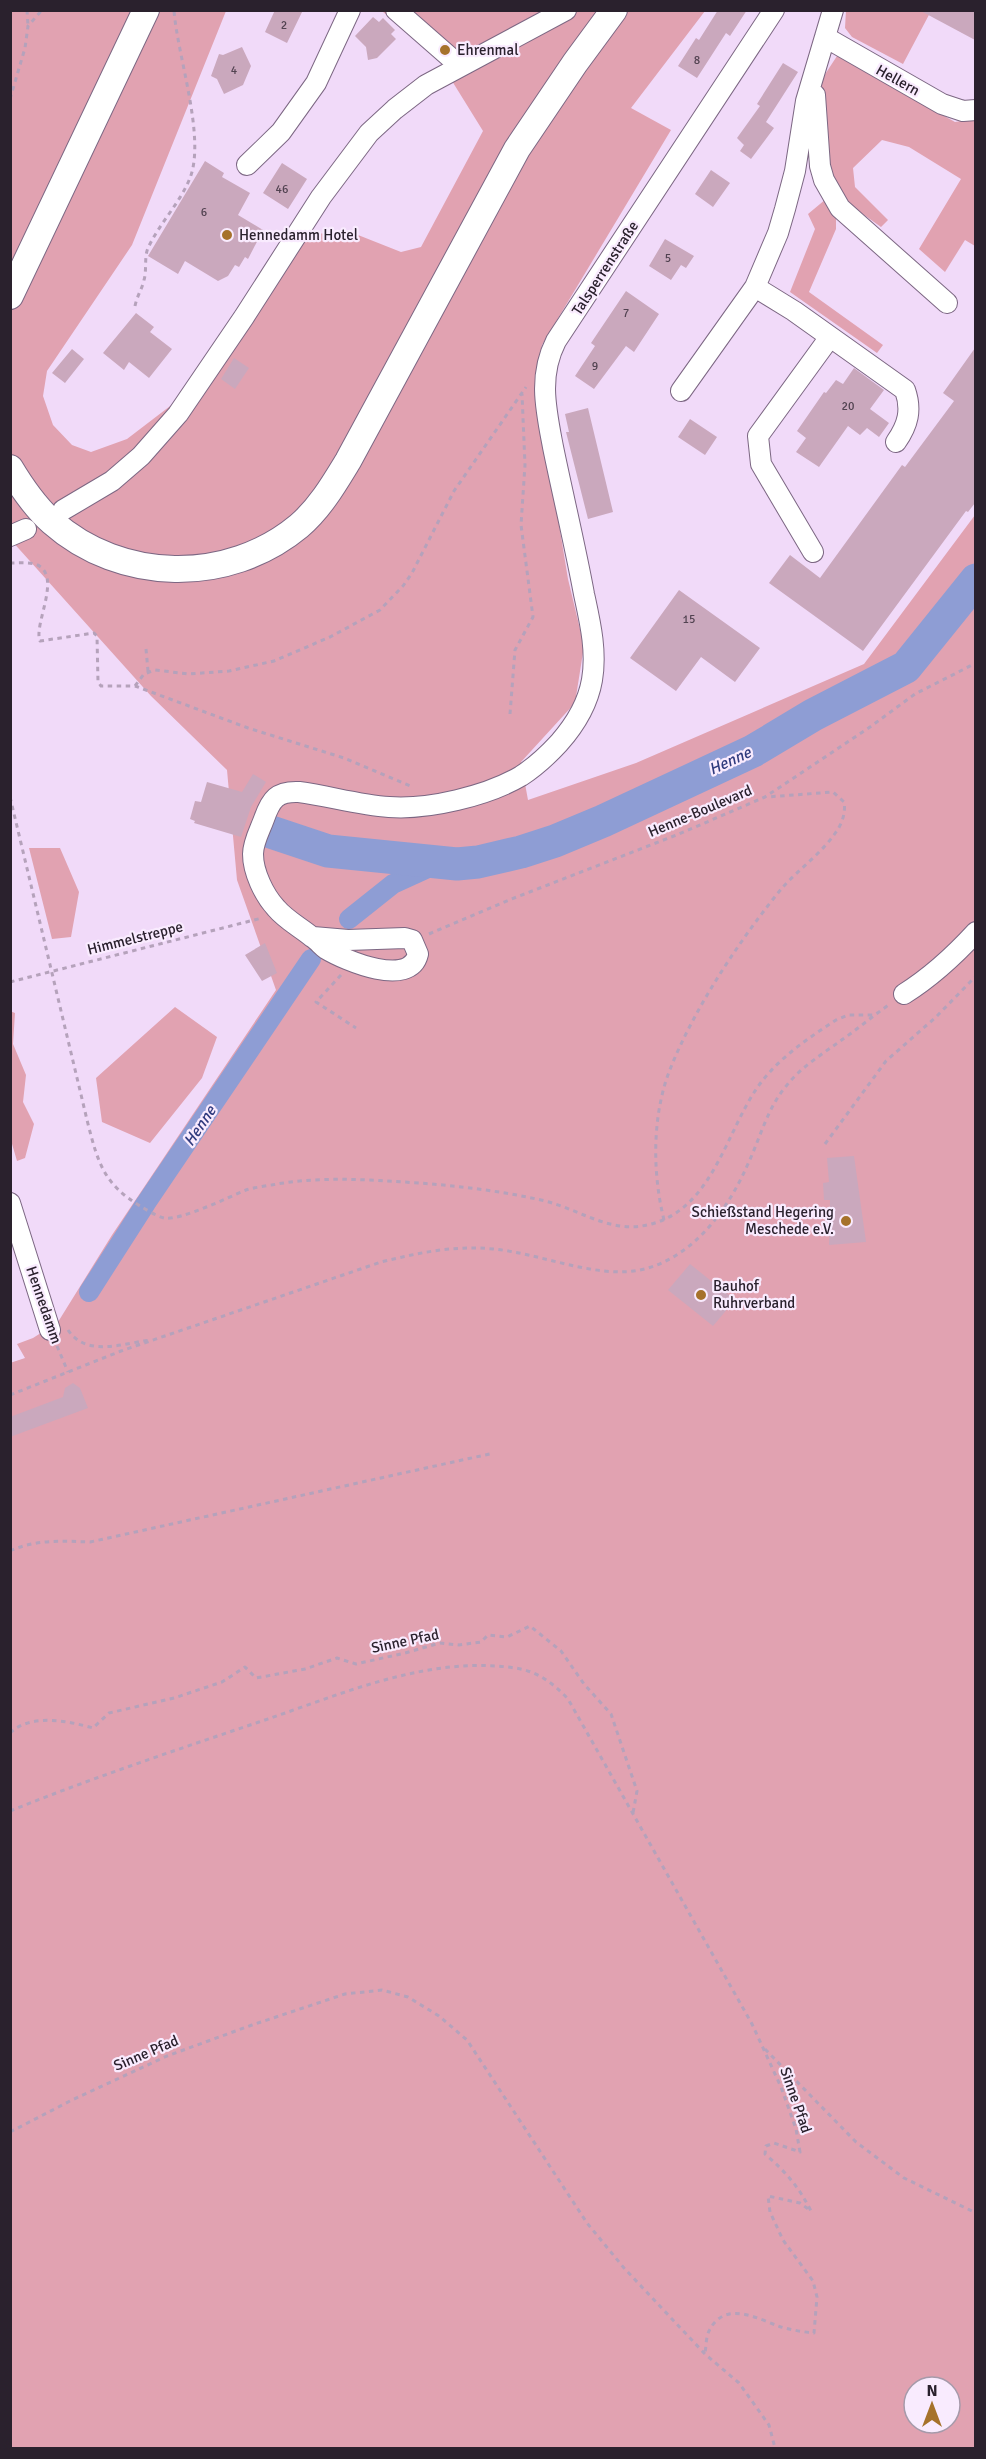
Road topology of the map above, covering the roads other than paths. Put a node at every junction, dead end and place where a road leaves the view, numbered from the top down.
1 (146, 10) edge
2 (350, 10) edge
3 (396, 10) edge
4 (566, 10) edge
5 (614, 10) edge
6 (774, 10) edge
7 (833, 10) edge
8 (825, 37) junction
9 (460, 66) junction
10 (814, 72) junction
11 (975, 110) edge
12 (247, 165) dead end
13 (754, 287) junction
14 (10, 296) edge
15 (947, 303) dead end
16 (830, 337) junction
17 (681, 391) dead end
18 (896, 442) dead end
19 (10, 468) edge
20 (63, 510) dead end
21 (813, 552) dead end
22 (975, 932) edge
23 (313, 937) junction
24 (904, 994) road end
25 (10, 1203) edge
26 (58, 1328) road end

1 - 14 main road
2 - 12 street
3 - 9 street
4 - 9 street
5 - 19 main road
6 - 23 street, Talsperrenstraße
7 - 8 street
8 - 10 street
8 - 11 street, Hellern
9 - 20 street
10 - 13 street
10 - 15 street
13 - 16 street
13 - 17 street
16 - 18 street
16 - 21 street
22 - 24 street
23 - 23 street
25 - 26 street, Hennedamm

